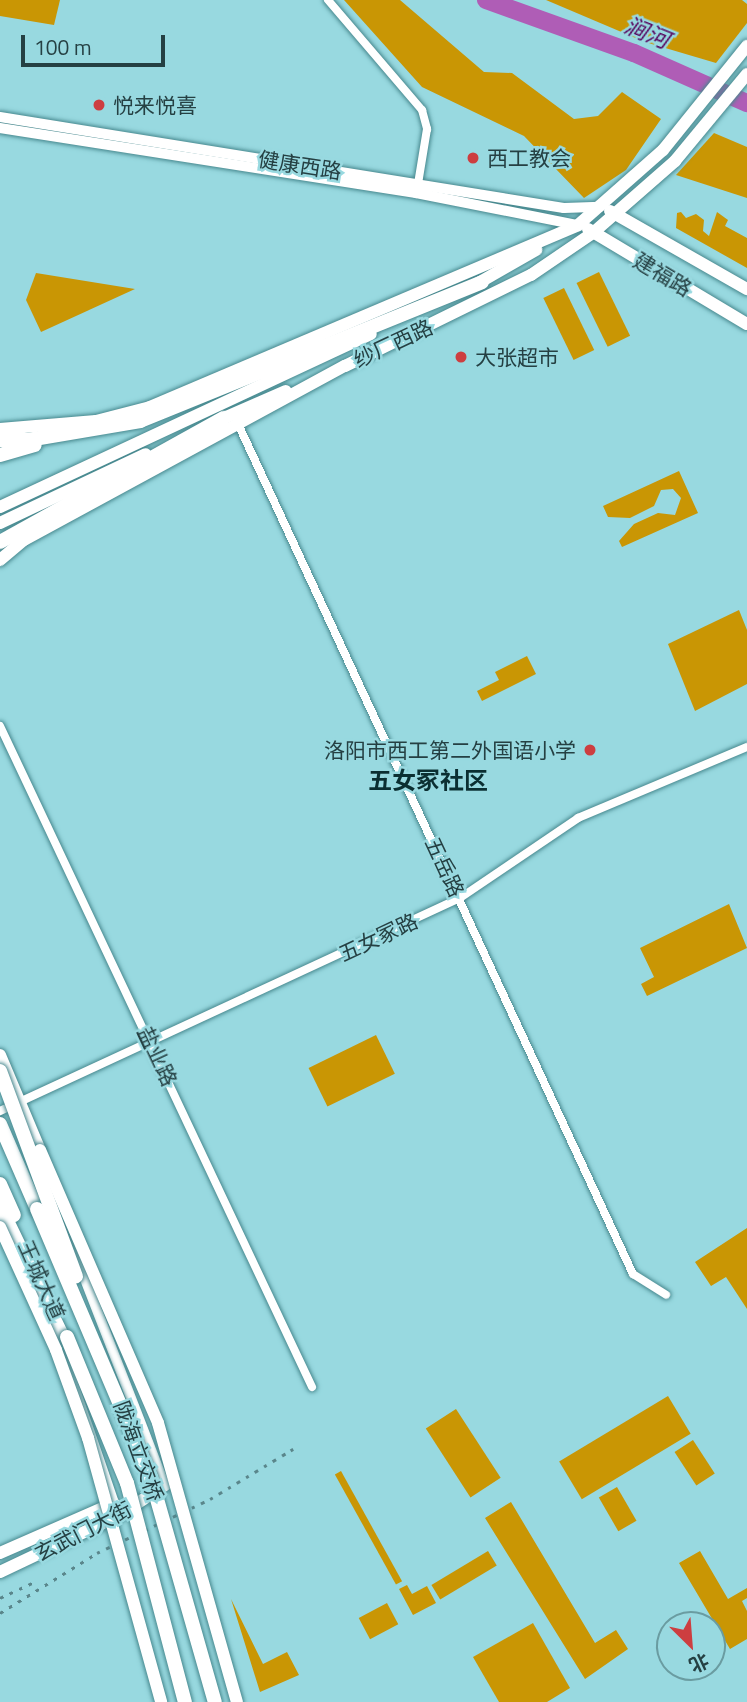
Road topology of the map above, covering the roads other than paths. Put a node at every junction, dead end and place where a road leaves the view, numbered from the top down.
1 (328, 0) edge
2 (747, 46) edge
3 (747, 74) edge
4 (0, 117) edge
5 (0, 128) edge
6 (417, 188) junction
7 (600, 207) junction
8 (618, 213) junction
9 (578, 225) junction
10 (594, 232) junction
11 (482, 282) junction
12 (747, 289) edge
13 (747, 324) edge
14 (345, 366) junction
15 (224, 418) junction
16 (239, 426) junction
17 (111, 428) junction
18 (0, 429) edge
19 (0, 440) edge
20 (0, 455) edge
21 (0, 507) edge
22 (0, 523) edge
23 (0, 542) edge
24 (0, 561) edge
25 (0, 726) edge
26 (747, 747) edge
27 (460, 898) junction
28 (152, 1042) junction
29 (0, 1055) edge
30 (0, 1071) edge
31 (19, 1102) junction
32 (0, 1111) edge
33 (0, 1124) edge
34 (0, 1184) edge
35 (0, 1206) edge
36 (37, 1209) joint
37 (0, 1214) edge
38 (0, 1227) edge
39 (666, 1295) dead end
40 (67, 1337) joint
41 (312, 1387) dead end
42 (97, 1407) junction
43 (130, 1422) junction
44 (165, 1485) joint
45 (114, 1503) joint
46 (0, 1553) edge
47 (0, 1572) edge
48 (203, 1660) junction
49 (161, 1702) edge
50 (182, 1702) edge
51 (215, 1702) edge
52 (222, 1702) edge
53 (237, 1702) edge

1 - 6 street
2 - 7 main road, 纱厂西路
3 - 8 main road, 纱厂西路
4 - 6 street, 健康西路
5 - 6 street, 健康西路
6 - 7 street, 健康西路
6 - 9 street, 健康西路
7 - 8 main road, 建福路
7 - 9 main road, 纱厂西路
8 - 10 main road, 纱厂西路
8 - 12 main road, 建福路
9 - 10 main road, 建福路
9 - 11 main road
9 - 18 main road, 纱厂西路
10 - 13 main road, 建福路
10 - 14 main road, 纱厂西路
11 - 17 highway
11 - 21 main road
14 - 15 main road
14 - 16 main road, 纱厂西路
15 - 22 main road
15 - 23 highway
16 - 24 main road, 纱厂西路
16 - 27 street, 五岳路
17 - 19 highway
17 - 20 highway
25 - 28 street, 盐业路
26 - 27 street, 五女冢路
27 - 28 street, 五女冢路
27 - 39 street, 五岳路
28 - 31 street, 五女冢路
28 - 41 street, 盐业路
29 - 31 main road
30 - 43 highway, bridge
31 - 32 street, 五女冢路
31 - 44 street
31 - 53 main road, bridge
33 - 36 highway, 王城大道
34 - 40 highway, 王城大道
35 - 42 highway, bridge
36 - 43 highway, 陇海立交桥, bridge
37 - 45 street
38 - 49 main road, bridge
40 - 42 highway, 陇海立交桥, bridge
42 - 50 highway, 陇海立交桥, bridge
43 - 48 highway, 陇海立交桥, bridge
44 - 47 main road, 玄武门大街
45 - 46 main road, 玄武门大街
48 - 51 highway, 陇海立交桥, bridge
48 - 52 highway, bridge

